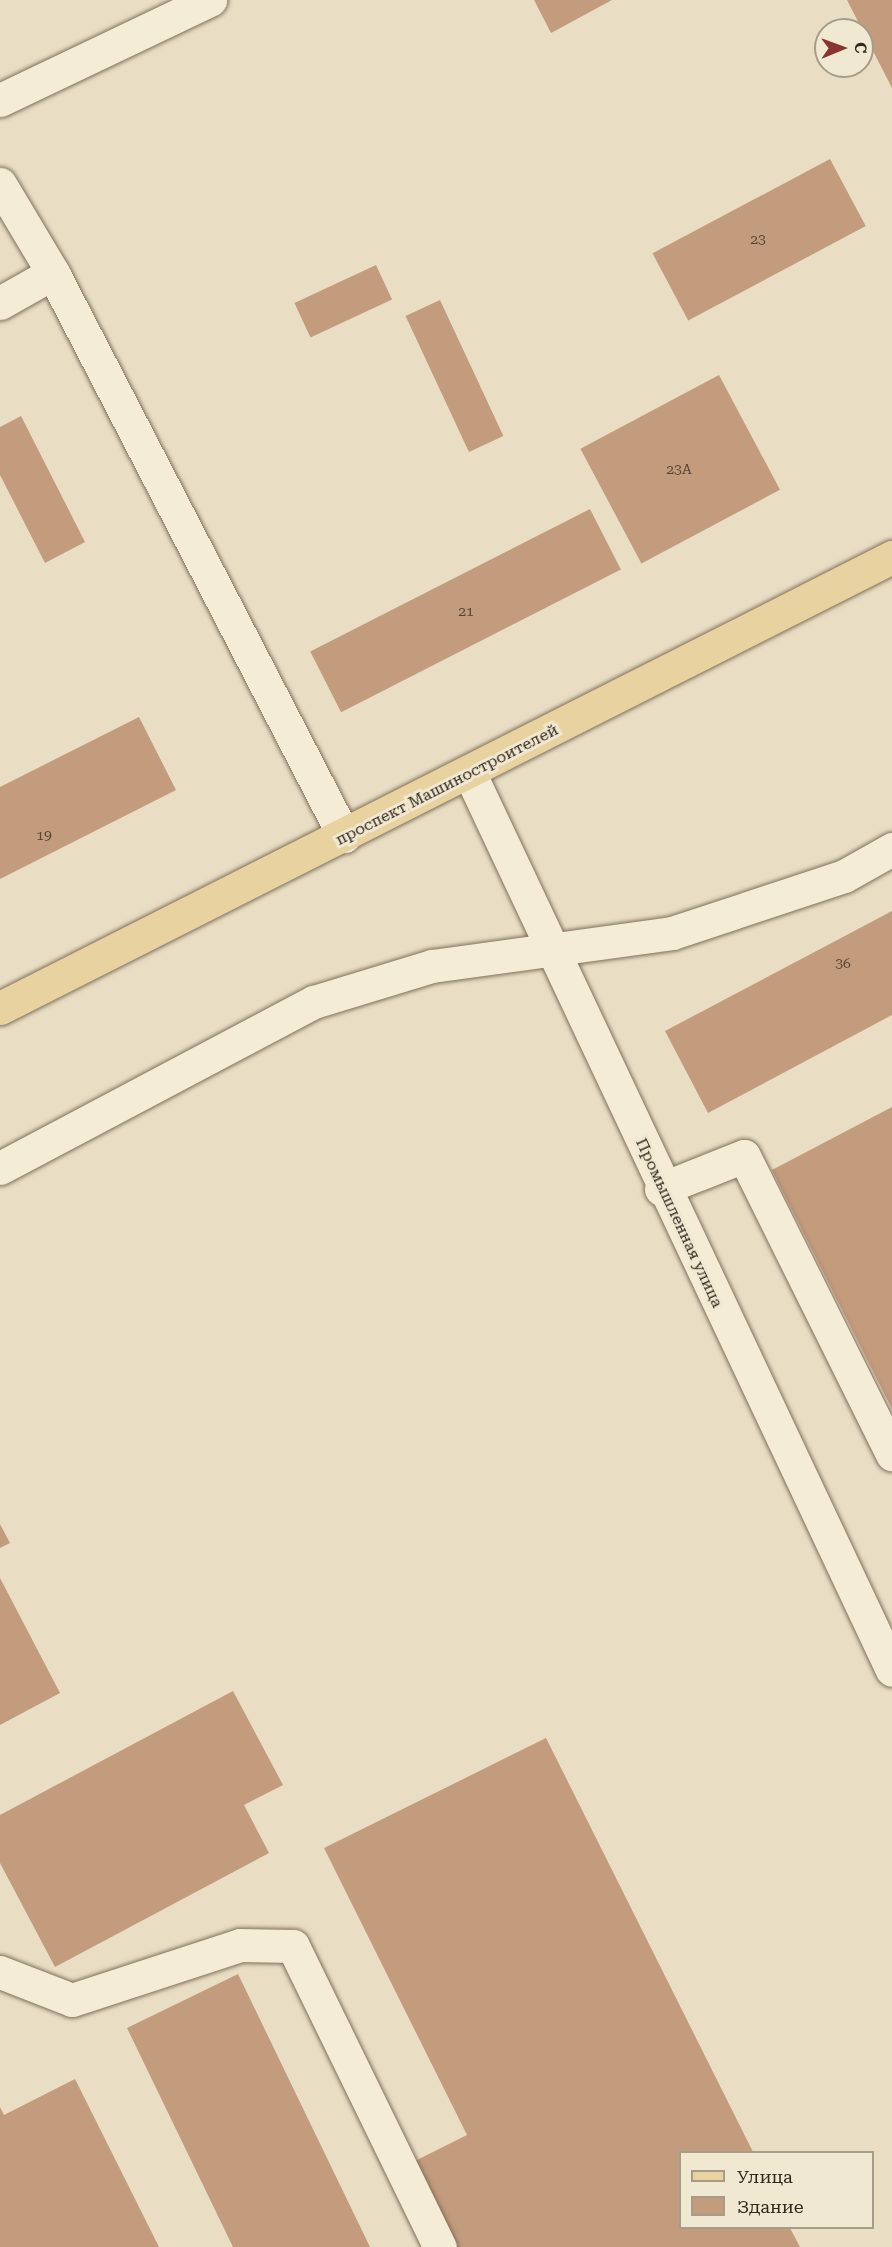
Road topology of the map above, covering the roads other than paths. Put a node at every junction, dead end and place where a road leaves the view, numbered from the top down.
1 (210, 0) edge
2 (176, 9) edge
3 (0, 100) edge
4 (0, 184) edge
5 (53, 273) junction
6 (0, 303) edge
7 (892, 557) edge
8 (470, 774) junction
9 (344, 836) junction
10 (892, 849) edge
11 (555, 950) junction
12 (0, 1008) edge
13 (0, 1168) edge
14 (662, 1188) junction
15 (892, 1454) edge
16 (892, 1670) edge
17 (0, 1972) edge
18 (440, 2247) edge

1 - 2 street
2 - 3 street
4 - 5 street
5 - 6 street
5 - 9 street
7 - 8 main road, проспект Машиностроителей
8 - 9 main road, проспект Машиностроителей
8 - 11 street, Промышленная улица
9 - 12 main road, проспект Машиностроителей
10 - 11 street
11 - 13 street
11 - 14 street, Промышленная улица
14 - 15 street
14 - 16 street, Промышленная улица
17 - 18 street

